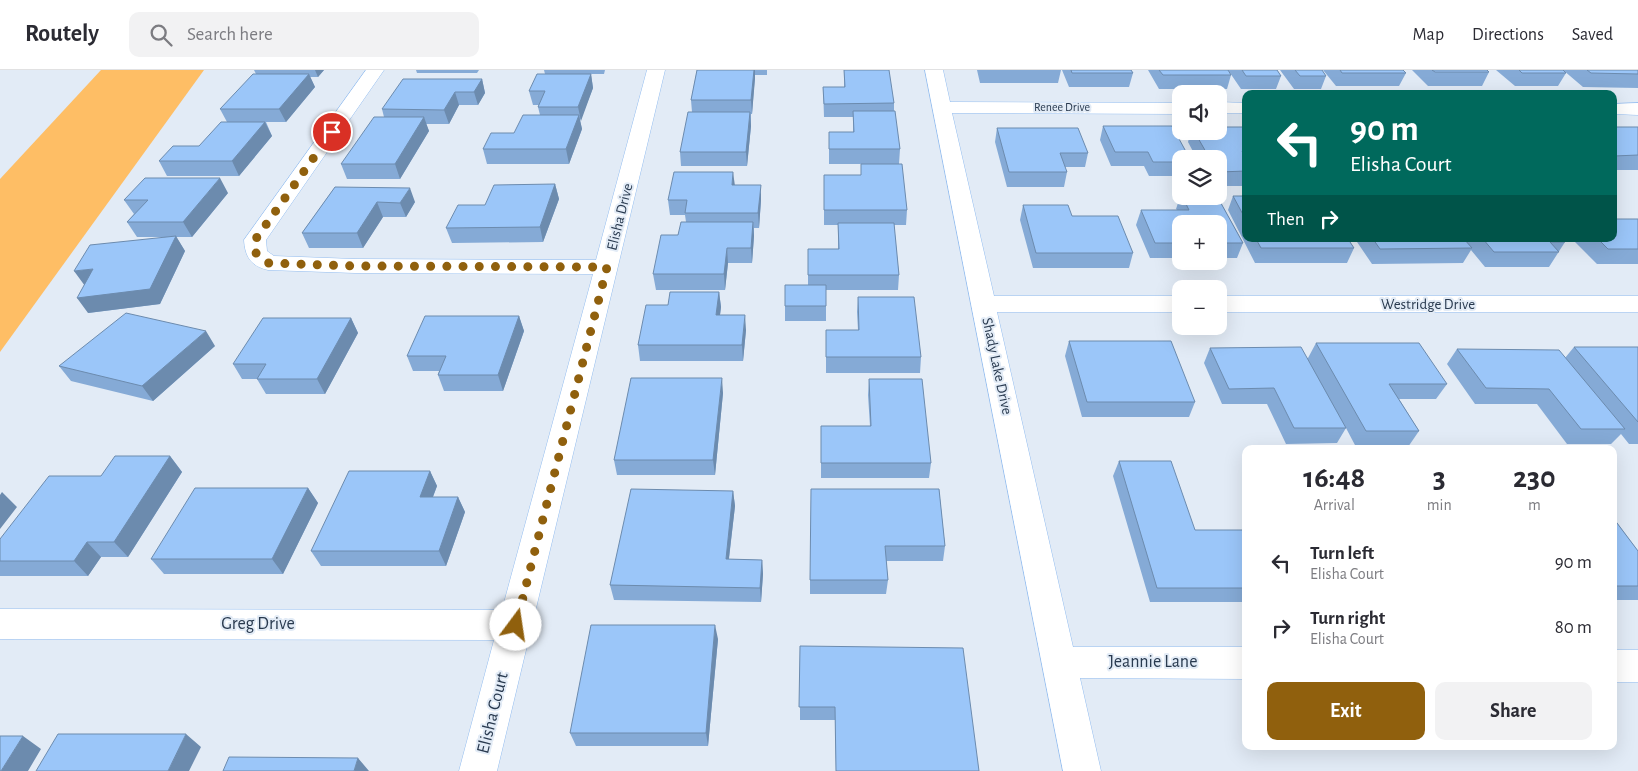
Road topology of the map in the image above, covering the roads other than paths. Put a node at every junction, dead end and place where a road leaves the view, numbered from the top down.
1 (375, 70) edge
2 (656, 70) edge
3 (934, 70) edge
4 (943, 107) junction
5 (1172, 108) edge
6 (1227, 108) edge
7 (1242, 108) edge
8 (1617, 109) edge
9 (1638, 109) edge
10 (607, 267) junction
11 (984, 304) junction
12 (1172, 304) edge
13 (1227, 304) edge
14 (1638, 304) edge
15 (0, 624) edge
16 (516, 625) junction
17 (1059, 662) junction
18 (1242, 663) edge
19 (1617, 666) edge
20 (1638, 666) edge
21 (478, 771) edge
22 (1082, 771) edge

1 - 10 street
2 - 10 street, Elisha Drive
3 - 4 street, Shady Lake Drive
4 - 5 street, Renee Drive
4 - 11 street, Shady Lake Drive
6 - 7 street
8 - 9 street
10 - 16 street, Elisha Drive
11 - 12 street
11 - 17 street, Shady Lake Drive
13 - 14 street, Westridge Drive
15 - 16 street, Greg Drive
16 - 21 street, Elisha Court
17 - 18 street, Jeannie Lane
17 - 22 street, Shady Lake Drive
19 - 20 street

